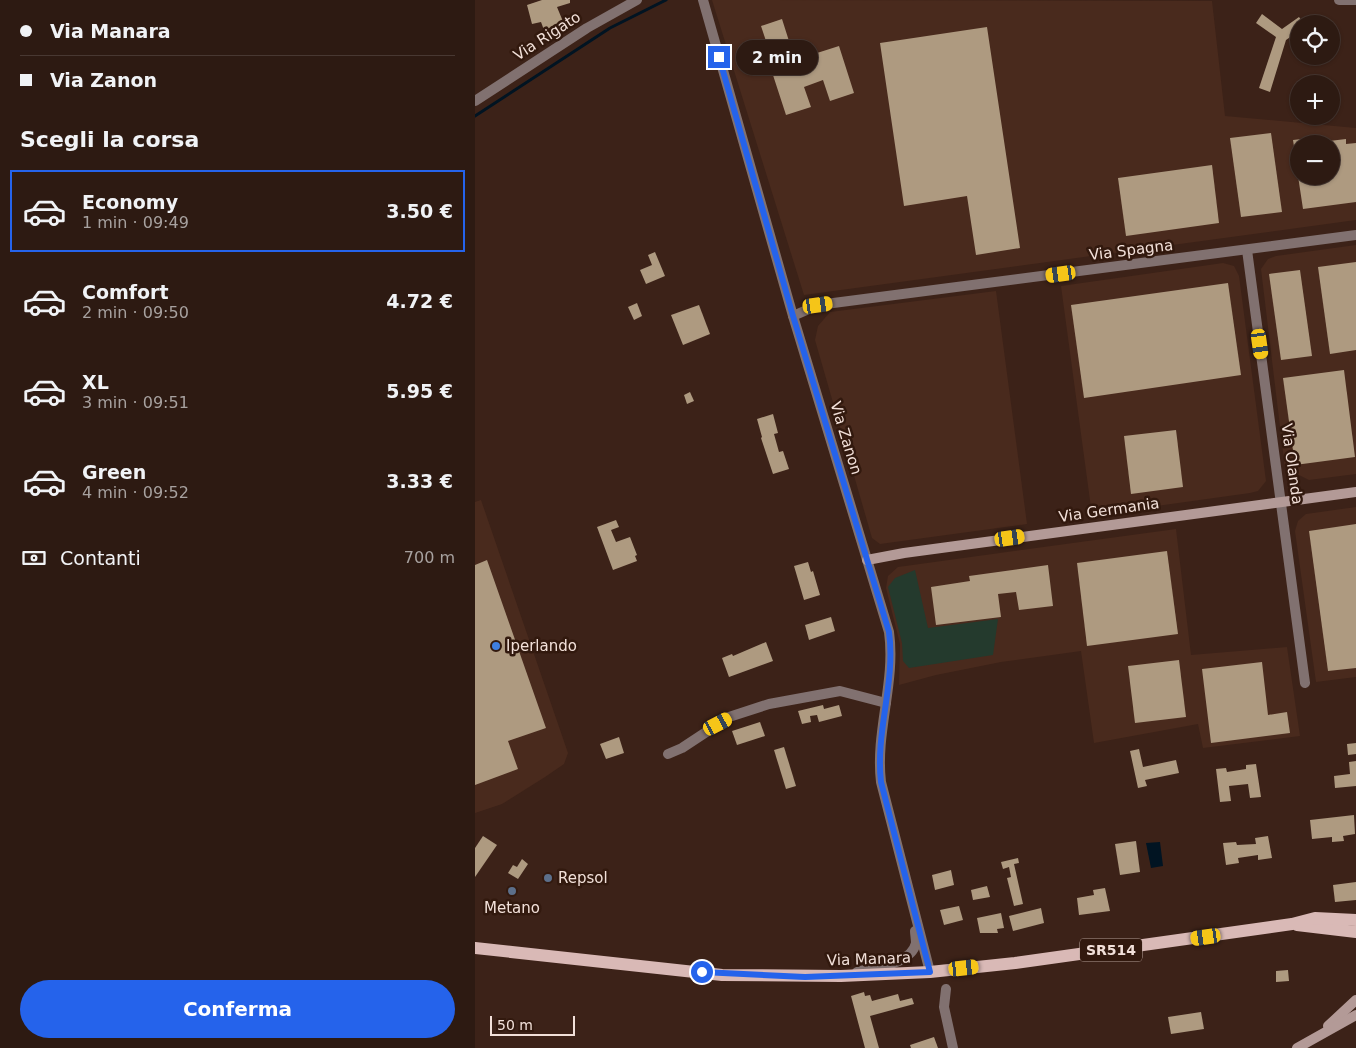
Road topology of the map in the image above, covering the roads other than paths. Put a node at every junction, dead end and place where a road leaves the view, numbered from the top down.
1 (637, 0) edge
2 (703, 0) edge
3 (1339, 0) edge
4 (1356, 0) edge
5 (475, 102) edge
6 (1356, 234) edge
7 (1247, 250) junction
8 (793, 316) junction
9 (1356, 492) edge
10 (1282, 501) junction
11 (867, 560) junction
12 (1305, 683) dead end
13 (886, 703) junction
14 (668, 754) dead end
15 (909, 890) junction
16 (1356, 920) edge
17 (1292, 924) junction
18 (1356, 932) edge
19 (475, 948) edge
20 (930, 972) junction
21 (841, 976) junction
22 (946, 989) dead end
23 (1356, 1000) edge
24 (1356, 1015) edge
25 (1320, 1033) junction
26 (953, 1048) edge
27 (1297, 1048) edge

1 - 5 street, Via Rigato
2 - 8 street, Via Zanon
3 - 4 street
6 - 7 street, Via Spagna
7 - 8 street, Via Spagna
7 - 10 street, Via Olanda
8 - 11 street, Via Zanon
9 - 10 street, Via Germania
10 - 11 street, Via Germania
10 - 12 street, Via Olanda
11 - 13 street, Via Zanon
13 - 14 street
13 - 15 street, Via Zanon
15 - 20 street, Via Zanon
15 - 21 street, Via Zanon
16 - 17 main road, Via Manara / SR514
17 - 18 main road, Via Manara / SR514
17 - 20 main road, Via Manara / SR514
19 - 21 main road, Via Manara / SR514
20 - 21 main road, Via Manara / SR514
22 - 26 street
23 - 25 street
24 - 25 street
25 - 27 street

